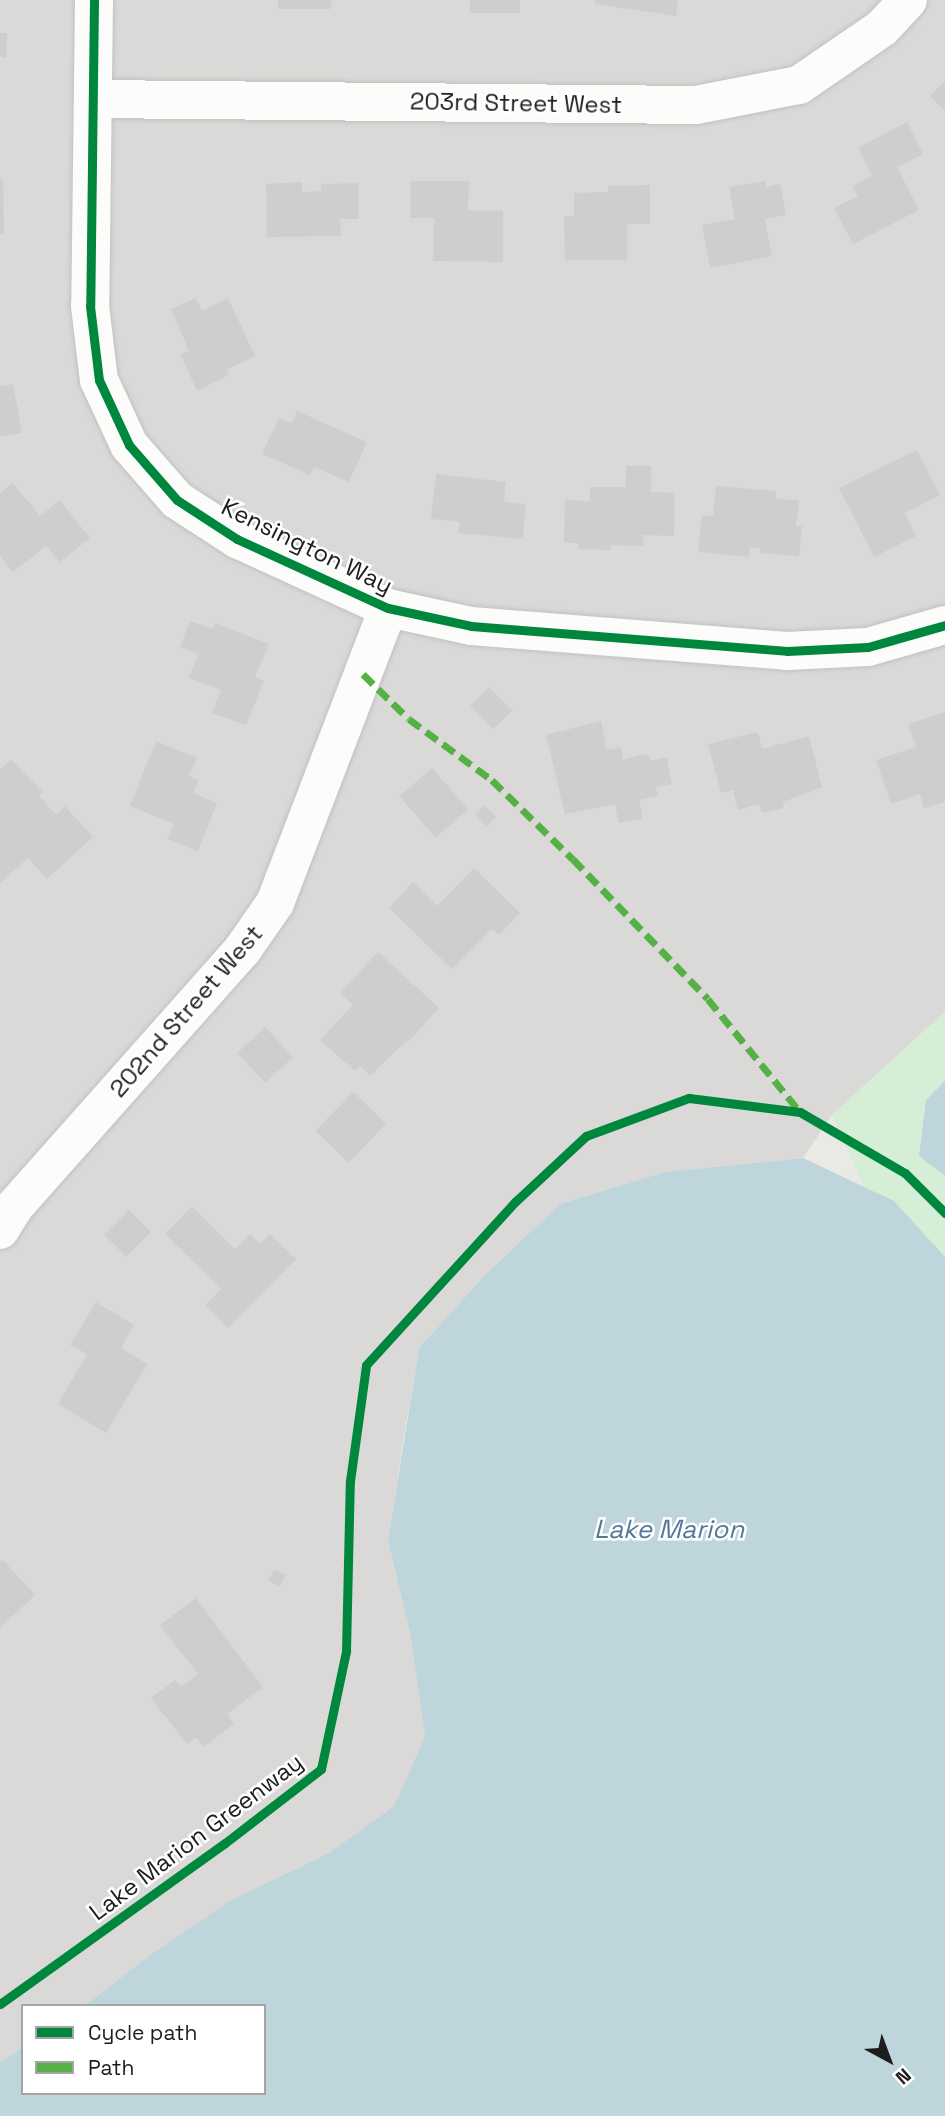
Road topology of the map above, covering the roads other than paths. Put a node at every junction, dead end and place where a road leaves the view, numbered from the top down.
1 (94, 0) edge
2 (908, 0) edge
3 (93, 99) junction
4 (388, 608) junction
5 (945, 625) edge
6 (0, 1230) edge

1 - 3 street, Kensington Way
2 - 3 street, 203rd Street West
3 - 4 street, Kensington Way
4 - 5 street, Kensington Way
4 - 6 street, 202nd Street West

